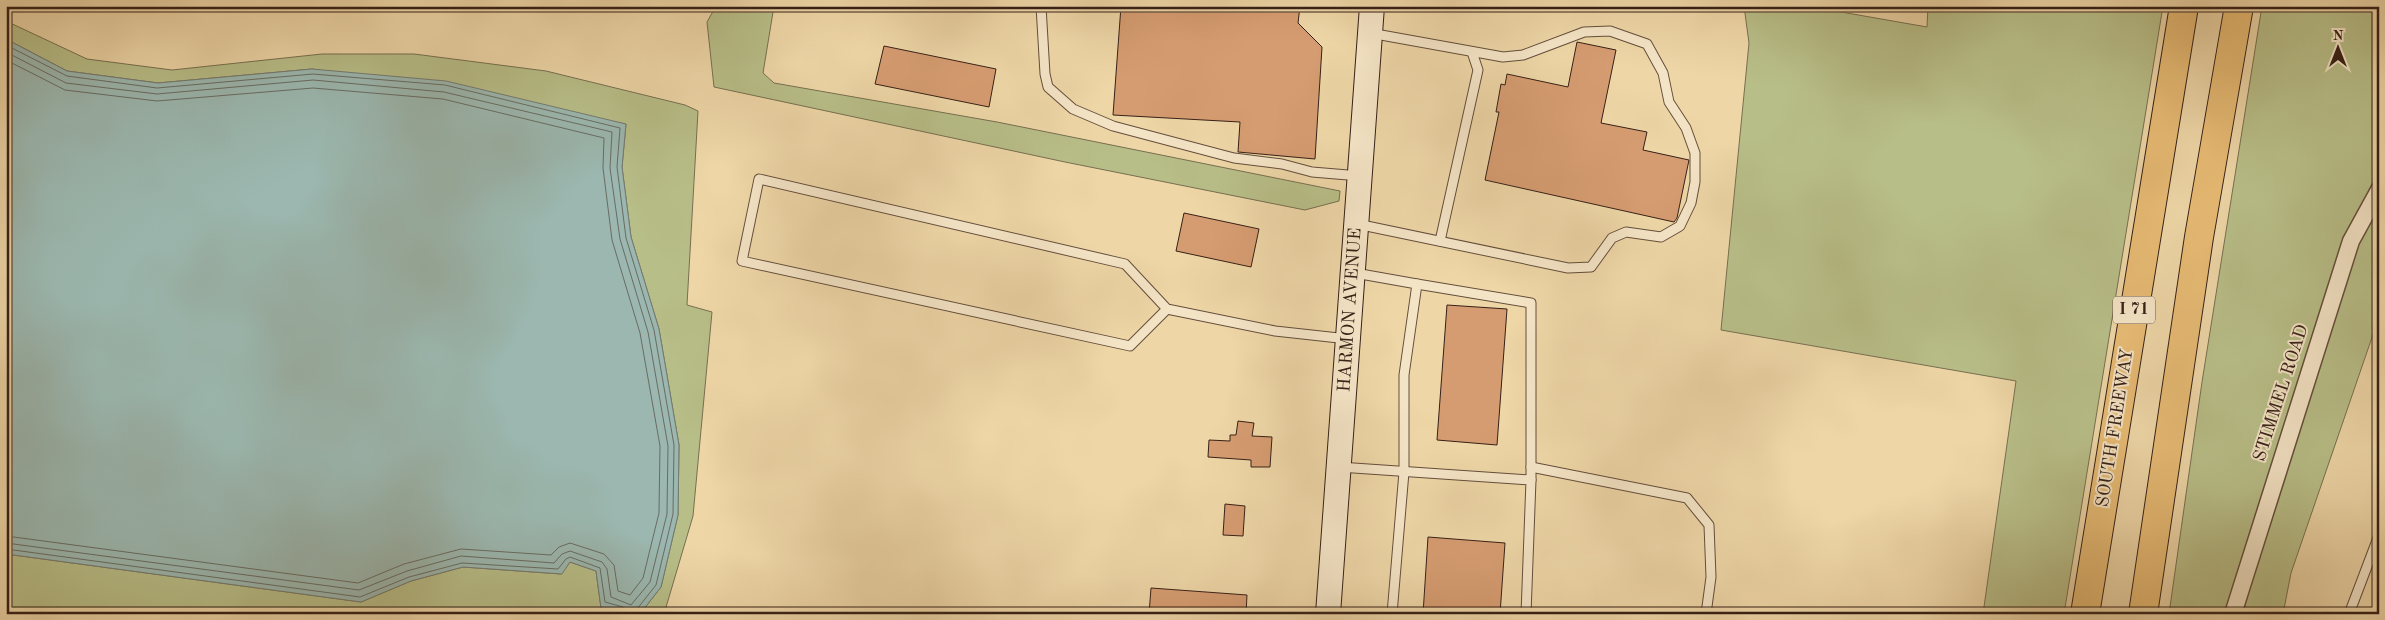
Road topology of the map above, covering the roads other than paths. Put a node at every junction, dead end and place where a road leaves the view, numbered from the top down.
1 (1041, 6) edge
2 (1372, 6) edge
3 (2184, 6) edge
4 (2239, 6) edge
5 (1370, 33) junction
6 (1472, 52) junction
7 (1360, 176) junction
8 (2379, 190) edge
9 (1356, 224) junction
10 (1440, 240) junction
11 (1353, 273) junction
12 (1417, 284) junction
13 (1166, 310) junction
14 (1348, 339) junction
15 (1339, 467) junction
16 (1531, 467) junction
17 (1404, 472) junction
18 (1531, 480) junction
19 (2379, 535) edge
20 (1328, 614) edge
21 (1392, 614) edge
22 (1526, 614) edge
23 (1706, 614) edge
24 (2085, 614) edge
25 (2143, 614) edge
26 (2233, 614) edge
27 (2349, 614) edge

1 - 7 lane
2 - 5 main road, HARMON AVENUE
3 - 24 highway, SOUTH FREEWAY / I 71
4 - 25 highway
5 - 6 lane
5 - 7 main road, HARMON AVENUE
6 - 10 lane
6 - 10 lane
7 - 9 main road, HARMON AVENUE
8 - 26 street, STIMMEL ROAD
9 - 10 lane
9 - 11 main road, HARMON AVENUE
11 - 12 lane
11 - 14 main road, HARMON AVENUE
12 - 16 lane
12 - 17 lane
13 - 13 lane
13 - 14 lane
14 - 15 main road, HARMON AVENUE
15 - 17 lane
15 - 20 main road, HARMON AVENUE
16 - 18 lane
16 - 23 lane
17 - 18 lane
17 - 21 lane
18 - 22 lane
19 - 27 lane

